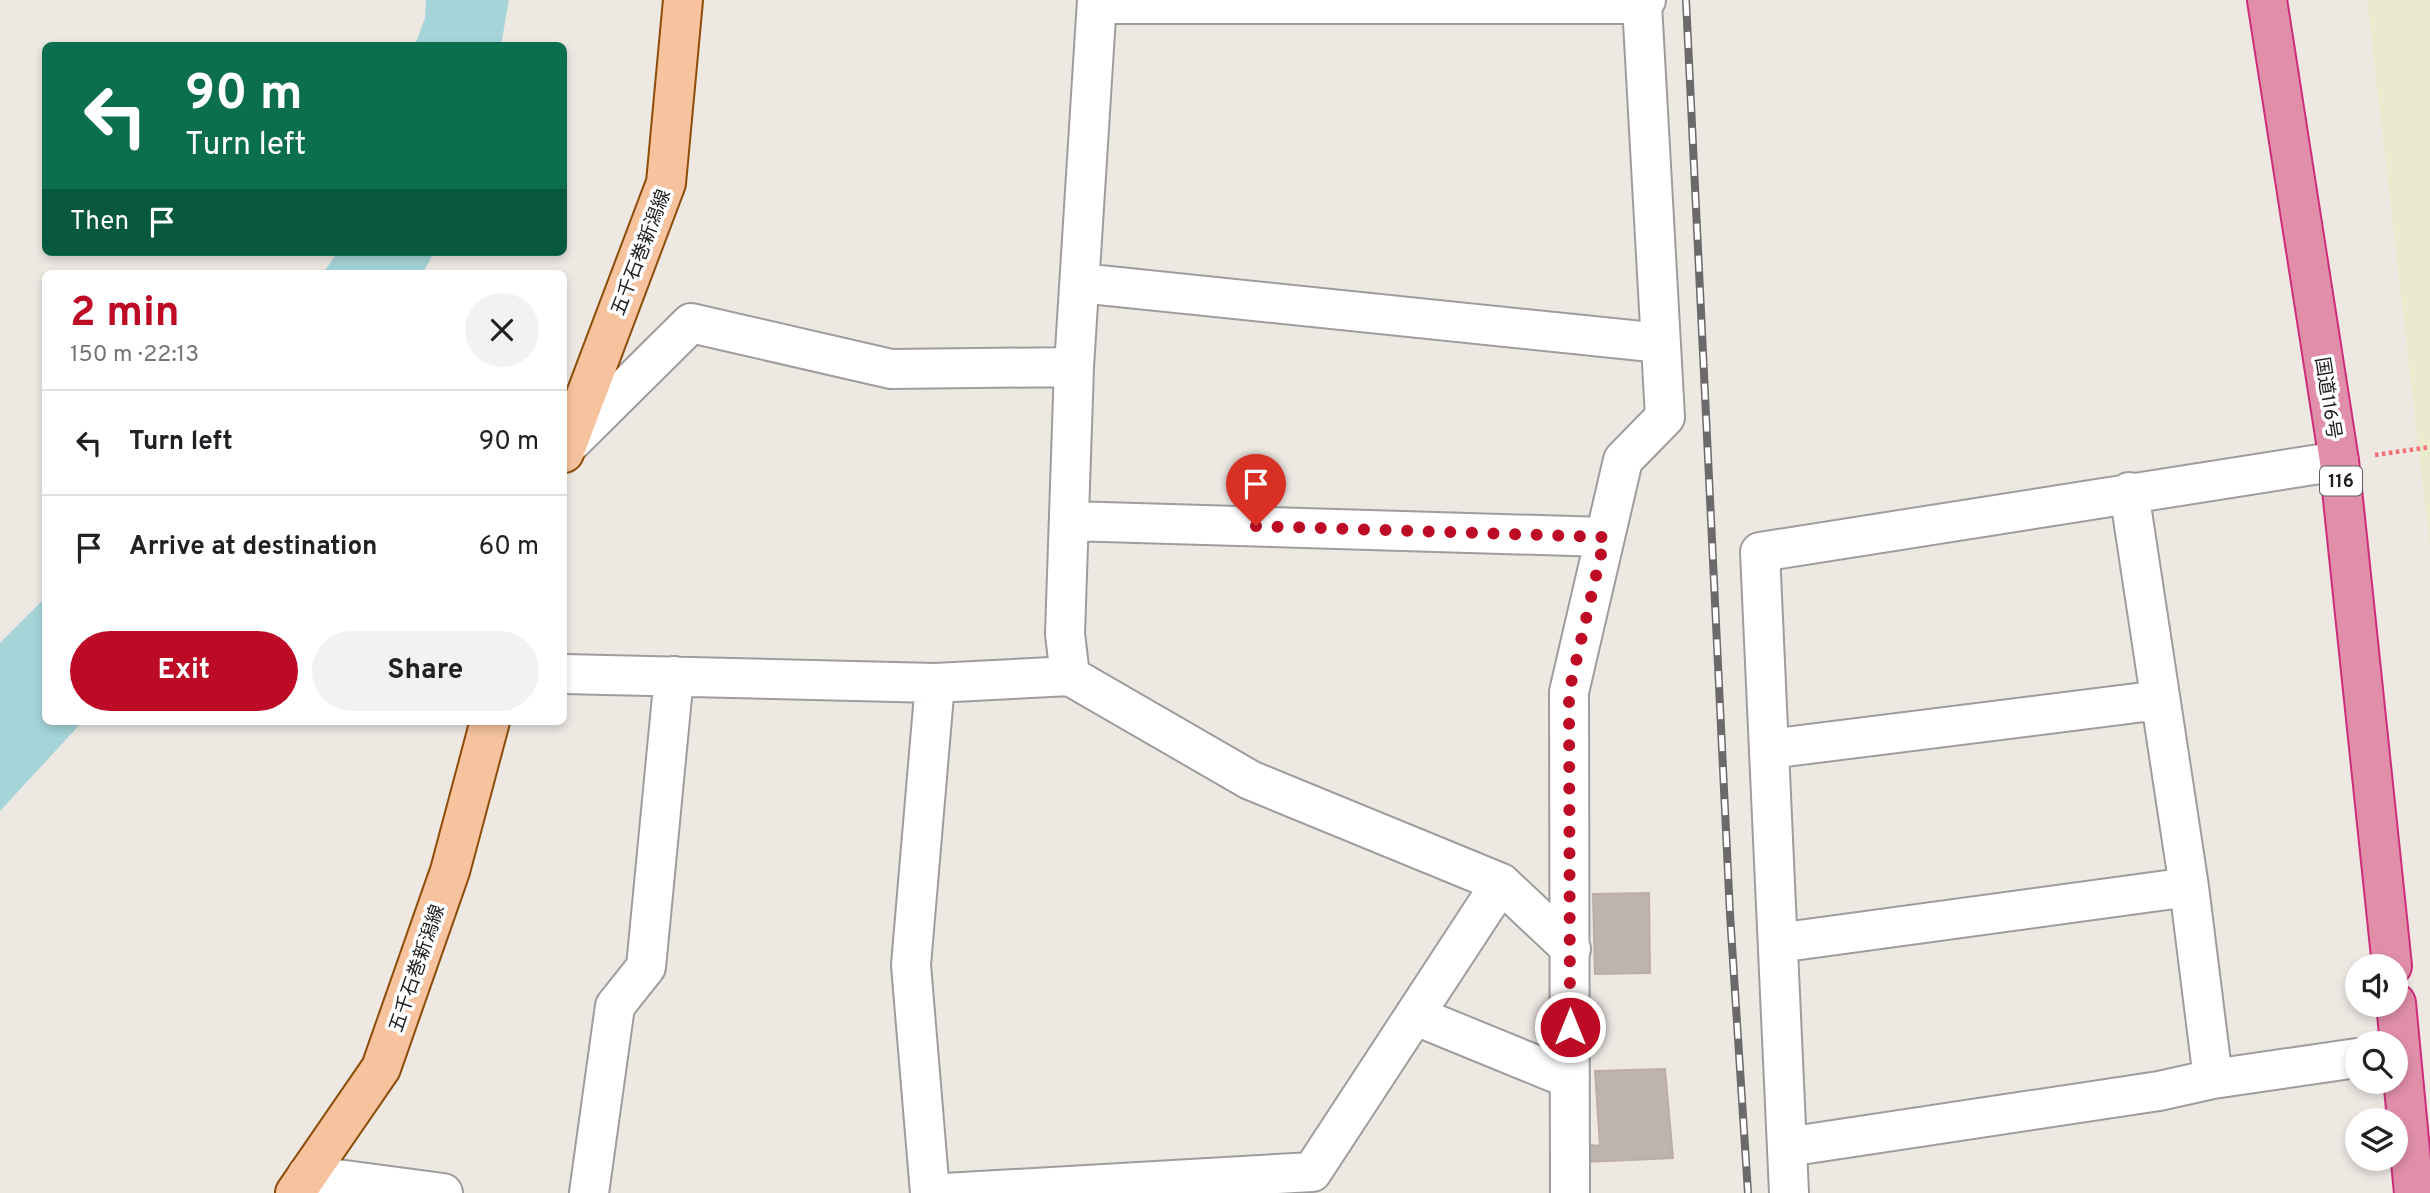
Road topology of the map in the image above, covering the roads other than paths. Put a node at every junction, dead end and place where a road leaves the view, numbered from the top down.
1 (683, 0) edge
2 (2267, 0) edge
3 (1573, 1) edge
4 (1098, 2) edge
5 (1644, 2) edge
6 (1080, 283) junction
7 (1661, 343) junction
8 (1074, 367) junction
9 (567, 442) edge
10 (567, 447) edge
11 (2339, 461) junction
12 (2129, 492) junction
13 (1069, 521) junction
14 (1605, 537) junction
15 (567, 674) edge
16 (1070, 676) junction
17 (674, 677) junction
18 (935, 683) junction
19 (2160, 700) junction
20 (489, 725) edge
21 (1769, 749) junction
22 (1501, 883) junction
23 (2189, 887) junction
24 (1777, 943) junction
25 (1571, 948) junction
26 (2391, 954) edge
27 (1416, 1016) junction
28 (2345, 1060) edge
29 (1570, 1079) junction
30 (2213, 1079) junction
31 (2403, 1094) edge
32 (1787, 1147) junction
33 (301, 1184) edge
34 (1109, 1188) edge
35 (598, 1192) edge
36 (443, 1193) edge
37 (930, 1193) edge
38 (945, 1193) edge
39 (1570, 1193) edge
40 (1788, 1193) edge
41 (2414, 1193) edge

1 - 9 main road, 五千石巻新潟線
2 - 11 highway, 国道116号 / 116
3 - 4 street
3 - 5 street
4 - 6 street
5 - 7 street
6 - 7 street
6 - 8 street
7 - 14 street
8 - 10 street
8 - 13 street
11 - 12 street
11 - 26 highway, 国道116号 / 116
12 - 19 street
12 - 21 street
13 - 14 street
13 - 16 street
14 - 25 street
15 - 17 street
16 - 18 street
16 - 22 street
17 - 18 street
17 - 35 street
18 - 37 street
19 - 21 street
19 - 23 street
20 - 33 main road, 五千石巻新潟線
21 - 24 street
22 - 25 street
22 - 27 street
23 - 24 street
23 - 30 street
24 - 32 street
25 - 29 street
27 - 29 street
27 - 34 street
28 - 30 street
29 - 39 street
30 - 32 street
31 - 41 highway
32 - 40 street
33 - 36 street
34 - 38 street

